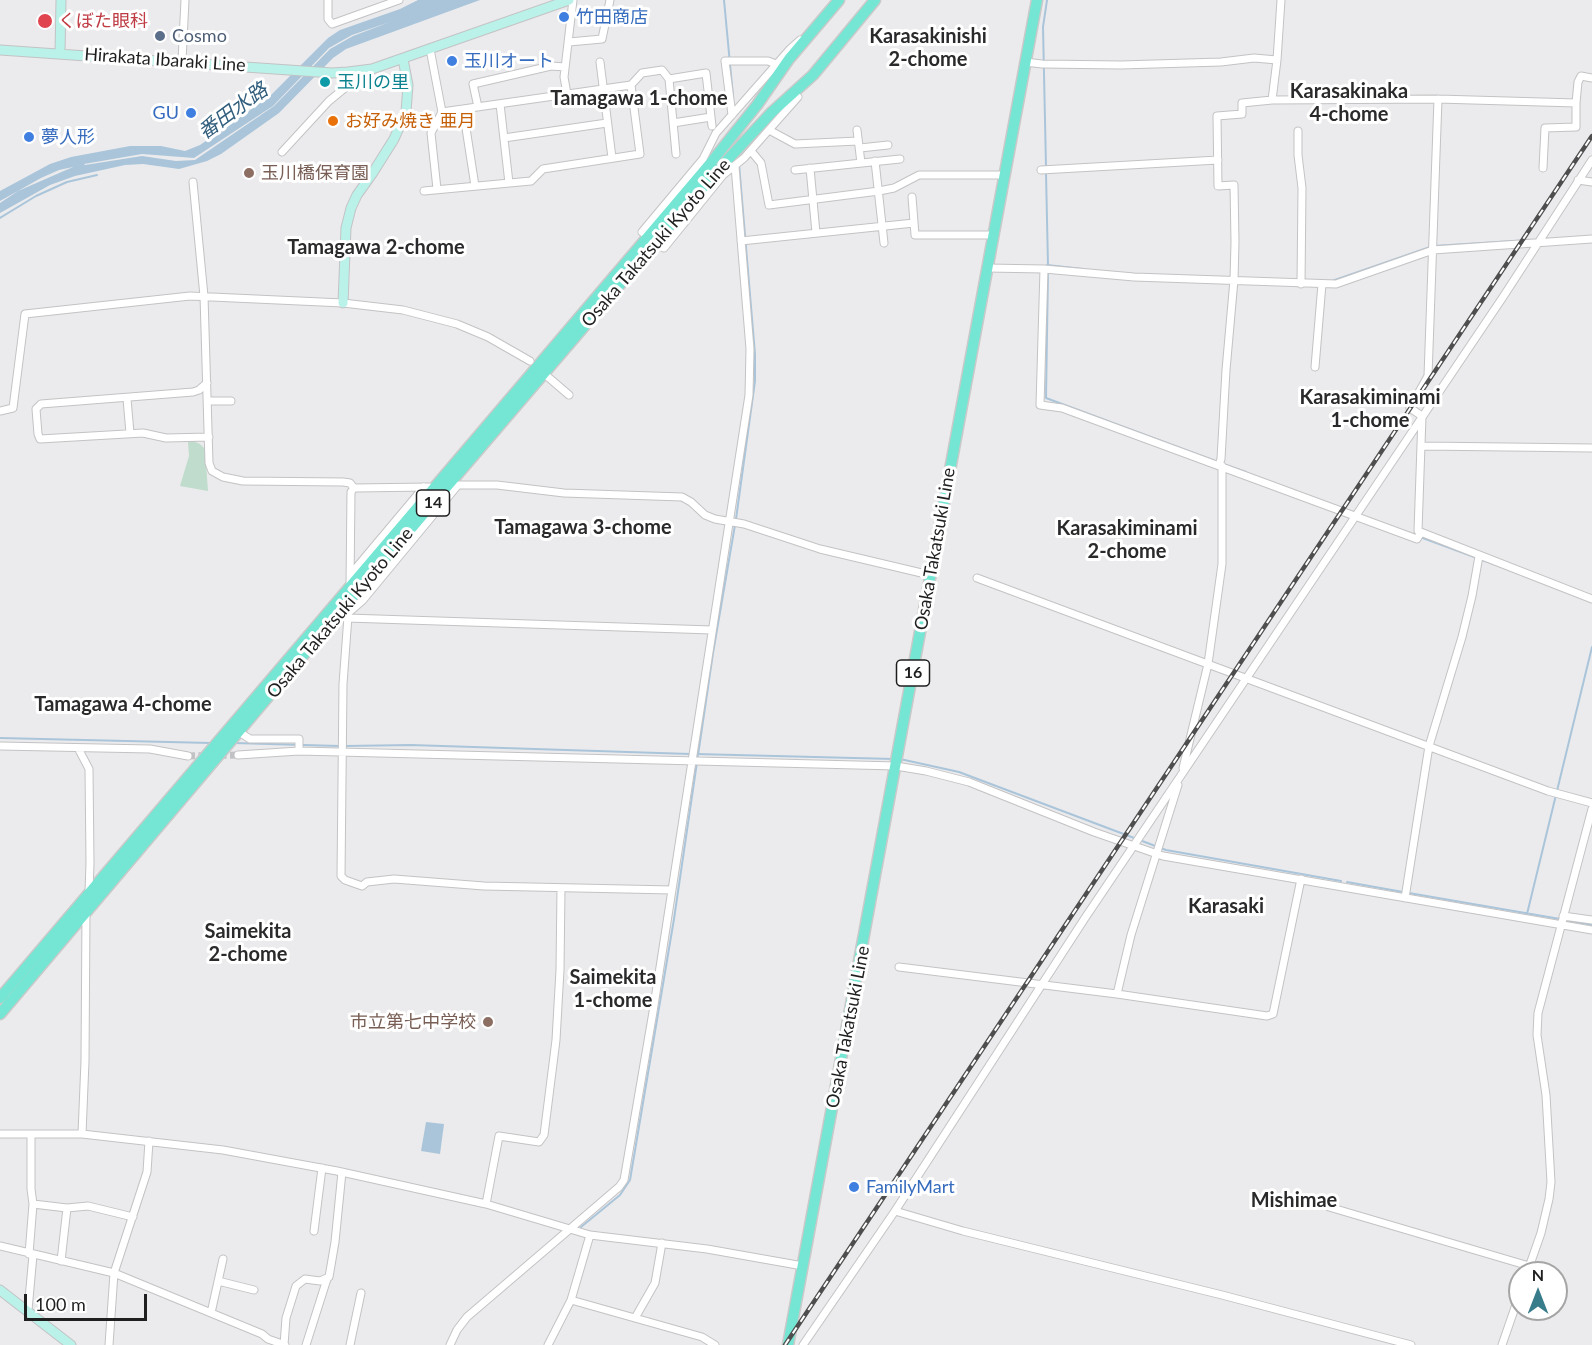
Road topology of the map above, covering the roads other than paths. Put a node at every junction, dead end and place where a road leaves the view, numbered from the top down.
1 (62, 0) edge
2 (185, 0) edge
3 (328, 0) edge
4 (399, 0) edge
5 (571, 0) edge
6 (610, 0) edge
7 (839, 0) edge
8 (875, 0) edge
9 (1037, 0) edge
10 (1281, 0) edge
11 (816, 27) junction
12 (569, 42) junction
13 (0, 50) edge
14 (430, 50) junction
15 (60, 53) junction
16 (403, 59) junction
17 (1277, 60) junction
18 (182, 61) junction
19 (600, 62) dead end
20 (1025, 62) junction
21 (776, 64) junction
22 (565, 67) junction
23 (348, 72) junction
24 (1592, 78) edge
25 (669, 79) junction
26 (631, 85) junction
27 (603, 89) junction
28 (567, 94) junction
29 (798, 97) dead end
30 (1438, 99) junction
31 (1272, 100) junction
32 (500, 104) junction
33 (1576, 104) junction
34 (478, 107) junction
35 (463, 109) junction
36 (442, 112) junction
37 (732, 115) junction
38 (711, 117) junction
39 (608, 123) junction
40 (673, 123) junction
41 (712, 126) dead end
42 (769, 130) junction
43 (857, 130) dead end
44 (1298, 131) dead end
45 (504, 138) junction
46 (859, 145) junction
47 (888, 145) dead end
48 (751, 151) junction
49 (282, 152) dead end
50 (676, 154) dead end
51 (612, 158) junction
52 (900, 159) dead end
53 (1218, 160) junction
54 (1592, 160) edge
55 (875, 161) junction
56 (861, 163) junction
57 (735, 166) junction
58 (810, 168) junction
59 (1544, 168) dead end
60 (795, 170) dead end
61 (1041, 170) dead end
62 (1004, 175) junction
63 (1578, 180) junction
64 (193, 182) dead end
65 (1592, 182) edge
66 (509, 183) junction
67 (475, 186) junction
68 (437, 189) junction
69 (424, 190) dead end
70 (879, 191) junction
71 (912, 196) dead end
72 (813, 198) junction
73 (914, 223) junction
74 (882, 226) junction
75 (816, 233) junction
76 (645, 234) dead end
77 (993, 235) junction
78 (1592, 239) edge
79 (741, 241) junction
80 (1539, 241) junction
81 (884, 243) dead end
82 (660, 246) dead end
83 (1433, 250) junction
84 (987, 268) junction
85 (1044, 269) junction
86 (1234, 280) junction
87 (1301, 284) junction
88 (1322, 284) junction
89 (204, 296) junction
90 (343, 303) junction
91 (530, 362) dead end
92 (1315, 367) dead end
93 (548, 377) dead end
94 (207, 383) junction
95 (569, 395) dead end
96 (127, 399) junction
97 (208, 401) junction
98 (231, 401) dead end
99 (0, 411) edge
100 (1422, 416) junction
101 (130, 433) junction
102 (209, 436) junction
103 (1422, 446) junction
104 (1592, 448) edge
105 (1221, 465) junction
106 (354, 488) junction
107 (1355, 516) junction
108 (729, 522) junction
109 (1420, 534) junction
110 (1479, 556) junction
111 (930, 575) junction
112 (977, 578) dead end
113 (350, 579) junction
114 (1592, 599) edge
115 (348, 611) junction
116 (712, 630) junction
117 (1208, 664) junction
118 (1246, 678) junction
119 (239, 732) junction
120 (0, 746) edge
121 (1429, 746) junction
122 (78, 748) junction
123 (299, 751) junction
124 (342, 752) junction
125 (238, 755) tunnel mouth
126 (188, 756) tunnel mouth
127 (692, 761) junction
128 (896, 766) junction
129 (1180, 777) junction
130 (1592, 803) edge
131 (1592, 809) edge
132 (1134, 846) junction
133 (1156, 853) junction
134 (1301, 879) junction
135 (561, 888) junction
136 (672, 890) junction
137 (88, 895) junction
138 (1405, 898) junction
139 (86, 913) junction
140 (1562, 920) junction
141 (1592, 920) edge
142 (1592, 930) edge
143 (899, 968) dead end
144 (1040, 985) junction
145 (1117, 994) junction
146 (0, 998) edge
147 (0, 1014) edge
148 (0, 1134) edge
149 (31, 1134) junction
150 (82, 1134) junction
151 (149, 1141) junction
152 (322, 1168) junction
153 (342, 1172) junction
154 (33, 1204) junction
155 (486, 1204) junction
156 (1329, 1207) dead end
157 (67, 1208) junction
158 (894, 1211) junction
159 (133, 1217) junction
160 (569, 1229) junction
161 (314, 1231) dead end
162 (590, 1234) junction
163 (662, 1243) junction
164 (0, 1246) edge
165 (31, 1255) junction
166 (223, 1259) dead end
167 (61, 1261) junction
168 (1531, 1261) edge
169 (1508, 1264) edge
170 (803, 1266) junction
171 (114, 1273) junction
172 (327, 1279) junction
173 (218, 1281) junction
174 (0, 1290) edge
175 (254, 1290) dead end
176 (361, 1293) dead end
177 (571, 1300) junction
178 (28, 1310) junction
179 (211, 1313) junction
180 (635, 1318) junction
181 (1510, 1321) edge
182 (268, 1342) edge
183 (70, 1345) edge
184 (109, 1345) edge
185 (284, 1345) edge
186 (306, 1345) edge
187 (350, 1345) edge
188 (450, 1345) edge
189 (548, 1345) edge
190 (715, 1345) edge
191 (788, 1345) edge
192 (803, 1345) edge
193 (1411, 1345) edge
194 (1502, 1345) edge

1 - 15 main road
2 - 18 street
3 - 4 street
5 - 12 street
5 - 14 main road, Hirakata Ibaraki Line
6 - 12 street
7 - 11 main road, Osaka Takatsuki Kyoto Line / 14
8 - 115 main road, Osaka Takatsuki Kyoto Line / 14
9 - 20 main road, Osaka Takatsuki Line / 16
10 - 17 street
11 - 21 street
11 - 113 main road, Osaka Takatsuki Kyoto Line / 14
12 - 22 street
13 - 15 main road, Hirakata Ibaraki Line
14 - 16 main road, Hirakata Ibaraki Line
14 - 36 street
15 - 18 main road, Hirakata Ibaraki Line
16 - 23 main road, Hirakata Ibaraki Line
16 - 90 main road
17 - 20 street
17 - 31 street
18 - 23 main road, Hirakata Ibaraki Line
19 - 27 street
20 - 62 main road, Osaka Takatsuki Line / 16
21 - 37 street
21 - 37 street
22 - 28 street
22 - 34 street
23 - 49 street
24 - 33 street
25 - 26 street
25 - 38 street
25 - 40 street
26 - 27 street
26 - 51 street
27 - 28 street
27 - 39 street
28 - 32 street
29 - 42 street
30 - 31 street
30 - 33 street
30 - 83 street
31 - 53 street
32 - 34 street
32 - 45 street
33 - 59 street
34 - 35 street
35 - 36 street
35 - 67 street
36 - 68 street
37 - 76 street
38 - 40 street
38 - 41 street
39 - 45 street
39 - 51 street
40 - 50 street
42 - 46 street
42 - 48 street
43 - 46 street
44 - 87 street
45 - 66 street
46 - 47 street
46 - 56 street
48 - 57 street
48 - 72 street
51 - 66 street
52 - 55 street
53 - 61 street
53 - 86 street
54 - 63 street
55 - 56 street
55 - 70 street
56 - 58 street
57 - 79 street
57 - 82 street
58 - 60 street
58 - 72 street
62 - 70 street
62 - 77 main road, Osaka Takatsuki Line / 16
63 - 65 street
63 - 80 street
64 - 89 street
66 - 67 street
67 - 68 street
68 - 69 street
70 - 72 street
70 - 74 street
71 - 73 street
72 - 75 street
73 - 74 street
73 - 77 street
74 - 75 street
74 - 81 street
75 - 79 street
77 - 84 main road, Osaka Takatsuki Line / 16
78 - 80 street
79 - 108 street
80 - 83 street
80 - 100 street
83 - 88 street
83 - 100 street
84 - 85 street
84 - 111 main road, Osaka Takatsuki Line / 16
85 - 86 street
85 - 105 street
86 - 87 street
86 - 105 street
87 - 88 street
88 - 92 street
89 - 90 street
89 - 94 street
89 - 99 street
90 - 91 street
93 - 95 street
94 - 96 street
94 - 97 street
96 - 101 street
96 - 101 street
97 - 98 street
97 - 102 street
100 - 103 street
100 - 107 street
101 - 102 street
102 - 106 street
103 - 104 street
103 - 109 street
105 - 107 street
105 - 117 street
106 - 113 street
106 - 113 street
107 - 109 street
107 - 118 street
108 - 111 street
108 - 115 street
108 - 116 street
109 - 110 street
110 - 114 street
110 - 121 street
111 - 128 main road, Osaka Takatsuki Line / 16
112 - 117 street
113 - 115 street
113 - 137 main road, Osaka Takatsuki Kyoto Line / 14
115 - 116 street
115 - 119 main road, Osaka Takatsuki Kyoto Line / 14
115 - 124 street
116 - 127 street
117 - 118 street
117 - 129 street
118 - 121 street
118 - 129 street
119 - 123 street
119 - 139 main road, Osaka Takatsuki Kyoto Line / 14
120 - 122 street
121 - 130 street
121 - 138 street
122 - 126 street
122 - 137 street
123 - 124 street
123 - 125 street
124 - 127 street
124 - 135 street
127 - 128 street
127 - 136 street
128 - 132 street
128 - 170 main road, Osaka Takatsuki Line / 16
129 - 132 street
129 - 133 street
131 - 140 street
132 - 133 street
132 - 144 street
133 - 134 street
133 - 145 street
134 - 138 street
134 - 145 street
135 - 136 street
135 - 155 street
136 - 160 street
137 - 139 street
137 - 146 main road, Osaka Takatsuki Kyoto Line / 14
138 - 140 street
139 - 147 main road, Osaka Takatsuki Kyoto Line / 14
139 - 150 street
140 - 141 street
140 - 142 street
140 - 168 street
143 - 144 street
144 - 145 street
144 - 158 street
148 - 149 street
149 - 150 street
149 - 154 street
150 - 151 street
151 - 152 street
151 - 159 street
152 - 153 street
152 - 161 street
153 - 155 street
153 - 172 street
154 - 157 street
154 - 165 street
155 - 160 street
156 - 169 street
157 - 159 street
157 - 167 street
158 - 192 street
158 - 193 street
159 - 171 street
160 - 162 street
160 - 188 street
162 - 163 street
162 - 177 street
163 - 170 street
163 - 180 street
164 - 165 street
165 - 167 street
165 - 178 street
166 - 173 street
167 - 171 street
170 - 191 main road, Osaka Takatsuki Line / 16
171 - 179 street
171 - 184 street
172 - 185 street
172 - 186 street
173 - 175 street
173 - 179 street
174 - 178 main road
176 - 187 street
177 - 180 street
177 - 189 street
178 - 183 main road
179 - 182 street
180 - 190 street
181 - 194 street
182 - 185 street

